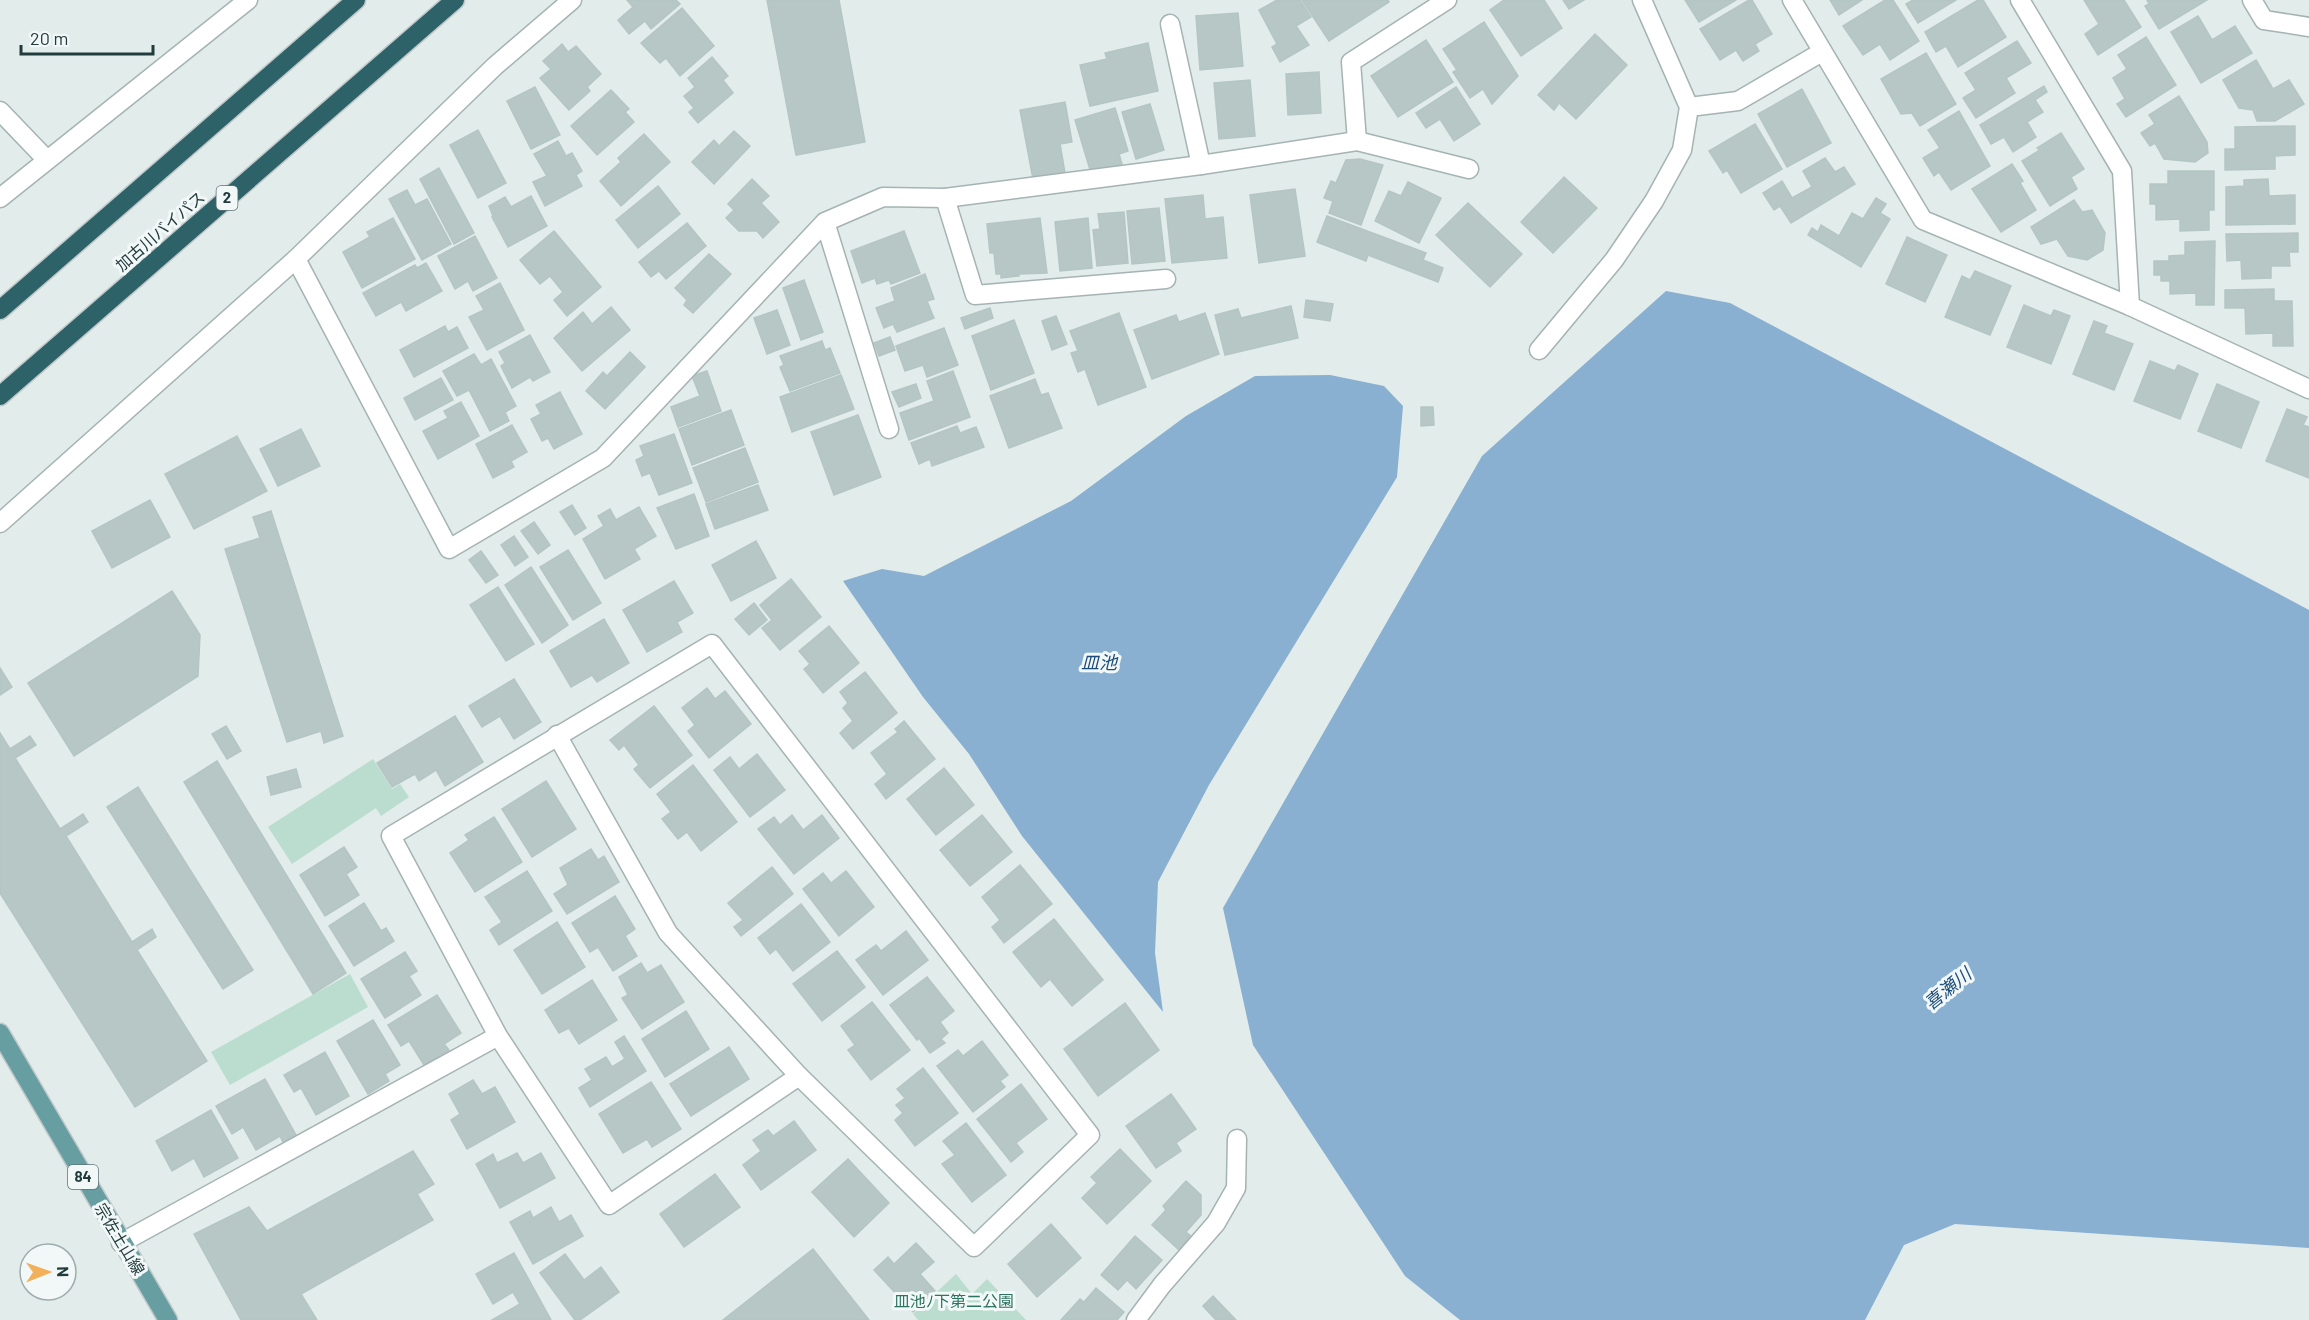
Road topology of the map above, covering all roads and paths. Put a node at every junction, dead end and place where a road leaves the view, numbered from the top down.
1 (248, 0) edge
2 (356, 0) edge
3 (455, 0) edge
4 (572, 0) edge
5 (1446, 0) edge
6 (1642, 0) edge
7 (1792, 0) edge
8 (2020, 0) edge
9 (2252, 0) edge
10 (1170, 24) dead end
11 (2309, 27) edge
12 (1822, 52) junction
13 (1689, 107) junction
14 (0, 111) edge
15 (1357, 141) junction
16 (47, 160) junction
17 (1201, 165) junction
18 (1469, 169) dead end
19 (0, 198) edge
20 (945, 198) junction
21 (825, 222) junction
22 (296, 259) junction
23 (1166, 279) dead end
24 (2130, 306) junction
25 (0, 310) edge
26 (1539, 350) dead end
27 (2309, 389) edge
28 (0, 396) edge
29 (889, 429) dead end
30 (0, 523) edge
31 (557, 735) junction
32 (0, 1033) edge
33 (498, 1036) junction
34 (799, 1076) junction
35 (1237, 1139) dead end
36 (121, 1243) junction
37 (168, 1320) edge
38 (1136, 1320) edge

1 - 16 street
2 - 25 highway
3 - 28 highway, 加古川バイパス / 2
4 - 22 street
5 - 15 street
6 - 13 street
7 - 12 street
8 - 24 street
9 - 11 street
10 - 17 street
12 - 13 street
12 - 24 street
13 - 26 street
14 - 16 street
15 - 17 street
15 - 18 street
16 - 19 street
17 - 20 street
20 - 21 street
20 - 23 street
21 - 22 street
21 - 29 street
22 - 30 street
24 - 27 street
31 - 33 street
31 - 34 street
31 - 34 street
32 - 36 main road, 宗佐土山線 / 84
33 - 34 street
33 - 36 street
35 - 38 street
36 - 37 main road, 宗佐土山線 / 84

